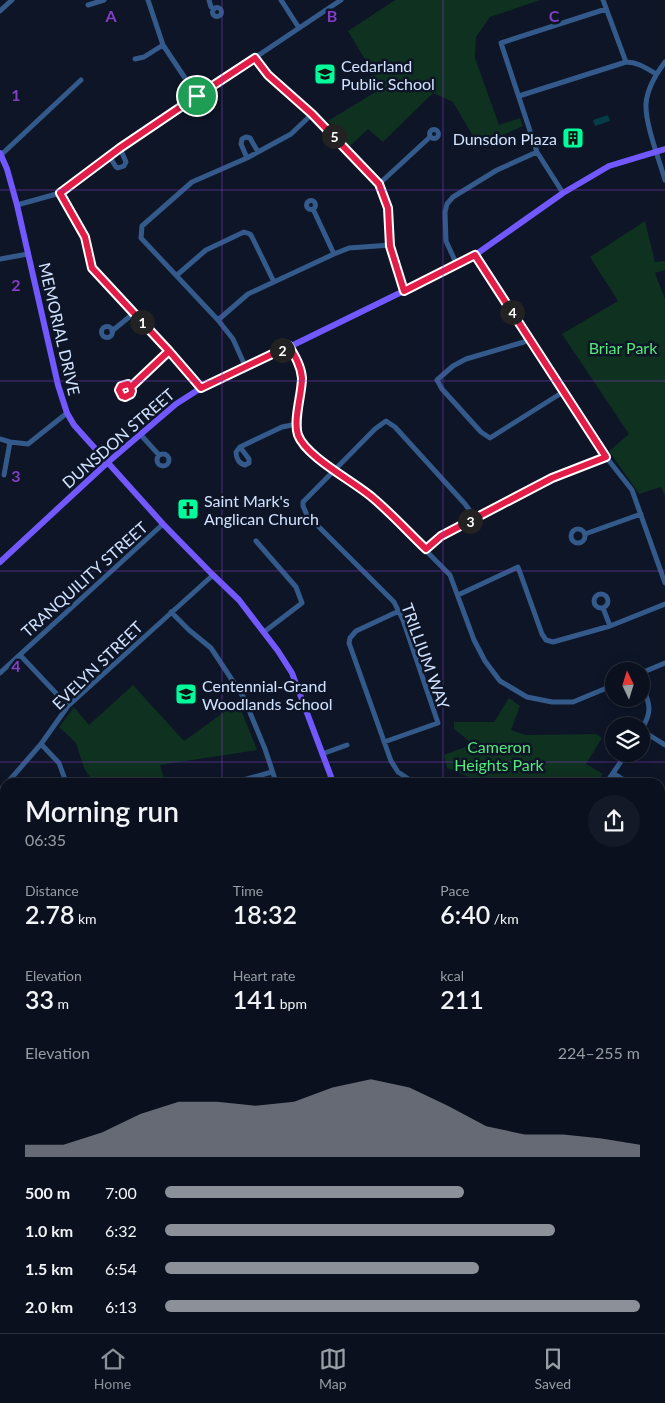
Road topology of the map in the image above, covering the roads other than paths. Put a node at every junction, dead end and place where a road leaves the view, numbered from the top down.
1 (12, 0) edge
2 (104, 0) edge
3 (148, 0) edge
4 (209, 0) edge
5 (281, 0) edge
6 (341, 0) edge
7 (603, 0) edge
8 (88, 5) dead end
9 (214, 9) dead end
10 (606, 9) junction
11 (0, 10) edge
12 (300, 28) junction
13 (163, 45) junction
14 (255, 58) junction
15 (135, 59) dead end
16 (626, 62) junction
17 (665, 62) edge
18 (656, 74) junction
19 (80, 80) dead end
20 (197, 96) junction
21 (519, 96) junction
22 (312, 114) junction
23 (430, 137) dead end
24 (120, 148) junction
25 (665, 149) edge
26 (258, 152) junction
27 (537, 152) junction
28 (657, 152) junction
29 (0, 154) edge
30 (109, 156) junction
31 (247, 158) junction
32 (665, 180) edge
33 (379, 184) junction
34 (60, 193) junction
35 (563, 193) junction
36 (18, 205) junction
37 (313, 209) dead end
38 (390, 246) junction
39 (28, 254) junction
40 (334, 254) junction
41 (475, 255) junction
42 (0, 260) edge
43 (457, 265) junction
44 (177, 275) junction
45 (274, 282) junction
46 (404, 291) junction
47 (134, 313) junction
48 (218, 320) junction
49 (112, 331) dead end
50 (530, 340) junction
51 (289, 346) junction
52 (169, 351) junction
53 (246, 368) junction
54 (131, 387) dead end
55 (201, 388) junction
56 (563, 392) junction
57 (67, 413) junction
58 (297, 424) junction
59 (140, 434) junction
60 (0, 439) edge
61 (10, 442) junction
62 (240, 447) dead end
63 (159, 455) dead end
64 (606, 457) junction
65 (108, 463) junction
66 (335, 470) junction
67 (4, 476) dead end
68 (641, 514) junction
69 (475, 518) junction
70 (163, 524) junction
71 (585, 534) dead end
72 (256, 540) dead end
73 (426, 549) junction
74 (0, 562) edge
75 (212, 575) junction
76 (665, 583) edge
77 (458, 595) junction
78 (665, 604) edge
79 (604, 608) dead end
80 (399, 611) junction
81 (171, 612) junction
82 (610, 626) junction
83 (264, 632) junction
84 (20, 655) junction
85 (665, 662) edge
86 (650, 669) edge
87 (0, 673) edge
88 (605, 689) edge
89 (68, 706) junction
90 (650, 736) edge
91 (384, 742) junction
92 (41, 744) junction
93 (347, 746) dead end
94 (665, 746) edge
95 (322, 754) junction
96 (621, 762) edge
97 (272, 772) junction
98 (613, 773) junction
99 (11, 778) edge
100 (65, 778) edge
101 (250, 778) edge
102 (274, 778) edge
103 (331, 778) edge
104 (406, 778) edge
105 (610, 778) edge
106 (621, 778) edge

1 - 11 street
2 - 8 street
3 - 13 street
4 - 9 street
5 - 12 street
6 - 12 street
7 - 10 street
10 - 16 street
10 - 21 street
12 - 14 street
13 - 15 street
13 - 20 street
14 - 20 street
14 - 22 street
16 - 18 street
16 - 21 street
17 - 18 street
18 - 28 street
19 - 29 street
20 - 24 street
21 - 27 street
22 - 26 street
22 - 33 street
23 - 33 street
24 - 30 street
24 - 30 street
25 - 28 main road, DUNSDON STREET
26 - 31 street
26 - 31 street
27 - 35 street
27 - 43 street
28 - 32 street
28 - 35 main road, DUNSDON STREET
29 - 36 main road, MEMORIAL DRIVE
30 - 34 street
31 - 44 street
33 - 38 street
34 - 36 street
34 - 47 street
35 - 41 main road, DUNSDON STREET
36 - 39 main road, MEMORIAL DRIVE
37 - 40 street
38 - 40 street
38 - 46 street
39 - 42 street
39 - 57 main road, MEMORIAL DRIVE
40 - 45 street
41 - 43 main road, DUNSDON STREET
41 - 50 street
43 - 46 main road, DUNSDON STREET
44 - 45 street
44 - 48 street
45 - 48 street
46 - 51 main road, DUNSDON STREET
47 - 49 street
47 - 52 street
48 - 53 street
50 - 56 street
50 - 56 street
51 - 53 main road, DUNSDON STREET
51 - 58 street
52 - 54 street
52 - 55 street
53 - 55 main road, DUNSDON STREET
55 - 59 main road, DUNSDON STREET
56 - 64 street
57 - 61 street
57 - 65 main road, MEMORIAL DRIVE
58 - 62 street
58 - 66 street
59 - 63 street
59 - 65 main road, DUNSDON STREET
60 - 61 street
61 - 67 street
64 - 68 street
64 - 69 street
65 - 70 main road, MEMORIAL DRIVE
65 - 74 main road, DUNSDON STREET
66 - 69 street, TRILLIUM WAY
66 - 73 street
66 - 80 street, TRILLIUM WAY
68 - 71 street
68 - 76 street
69 - 73 street
70 - 75 main road, MEMORIAL DRIVE
70 - 84 street, TRANQUILITY STREET
72 - 83 street
73 - 77 street
75 - 81 street, EVELYN STREET
75 - 83 main road, MEMORIAL DRIVE
77 - 82 street
77 - 88 street
78 - 82 street
79 - 82 street
80 - 91 street
80 - 91 street, TRILLIUM WAY
81 - 89 street, EVELYN STREET
81 - 97 street
83 - 95 main road, MEMORIAL DRIVE
84 - 87 street, TRANQUILITY STREET
84 - 89 street
85 - 86 street
89 - 92 street, EVELYN STREET
90 - 94 street
91 - 104 street
92 - 99 street, EVELYN STREET
92 - 100 street
93 - 95 street
95 - 103 main road, MEMORIAL DRIVE
96 - 98 street
97 - 101 street
97 - 102 street
98 - 105 street
98 - 106 street

